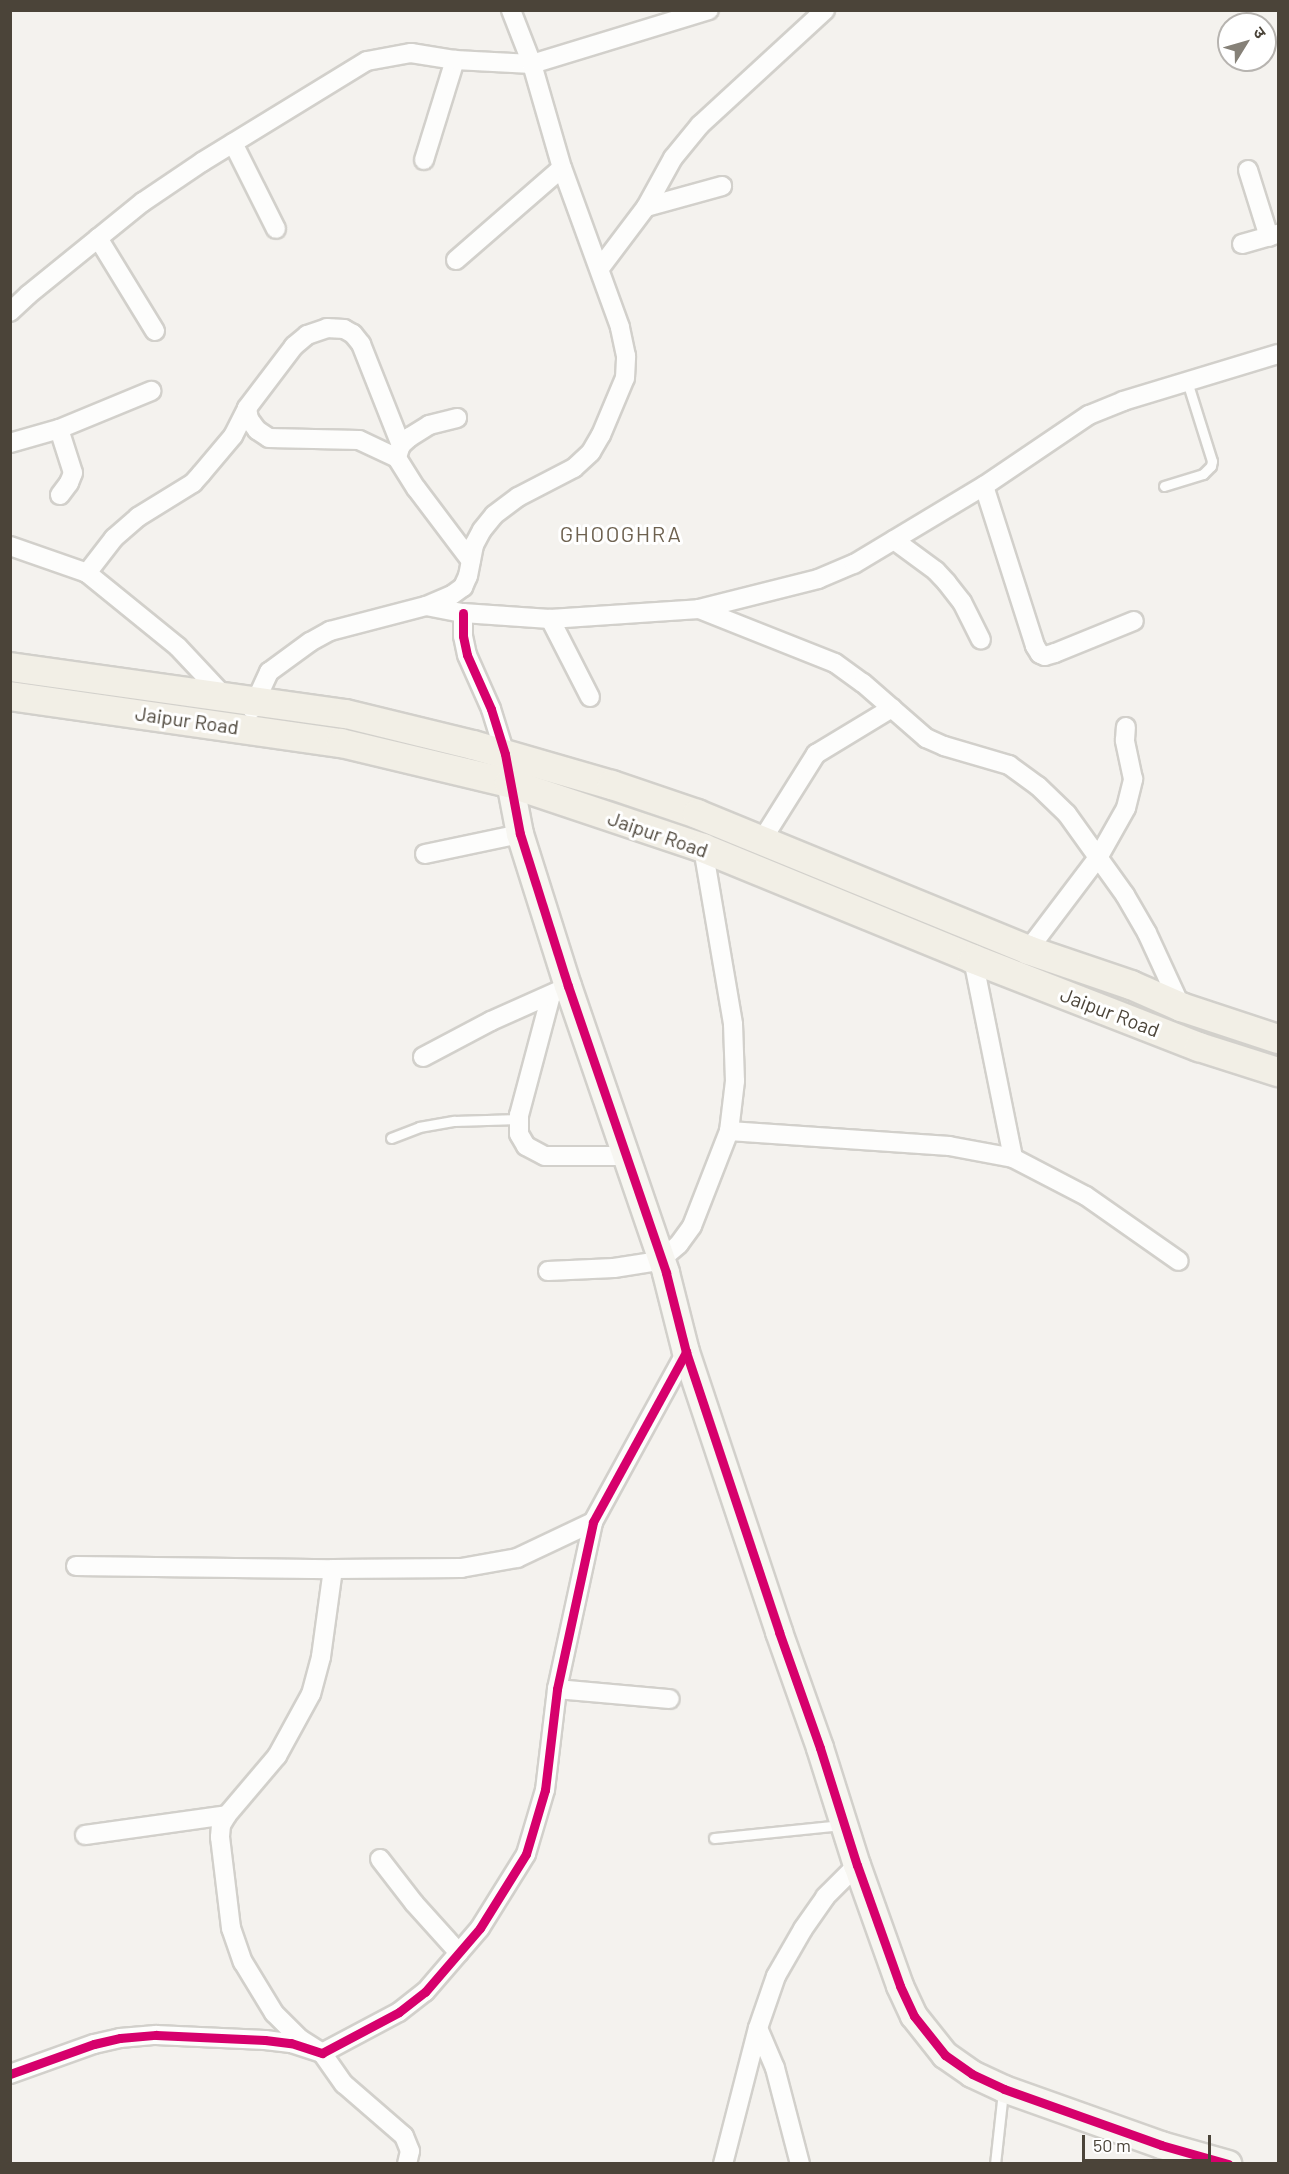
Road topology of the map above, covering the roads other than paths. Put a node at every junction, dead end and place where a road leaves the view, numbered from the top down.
1 (511, 10) edge
2 (709, 10) edge
3 (825, 10) edge
4 (455, 60) junction
5 (532, 64) junction
6 (233, 143) junction
7 (424, 160) dead end
8 (562, 168) junction
9 (1248, 170) dead end
10 (722, 186) dead end
11 (646, 207) junction
12 (276, 229) dead end
13 (1274, 235) edge
14 (98, 238) junction
15 (1242, 244) dead end
16 (456, 260) dead end
17 (600, 268) junction
18 (10, 312) edge
19 (155, 331) dead end
20 (1278, 354) edge
21 (1187, 381) junction
22 (151, 391) dead end
23 (247, 408) junction
24 (457, 418) dead end
25 (59, 429) junction
26 (10, 443) edge
27 (399, 451) junction
28 (984, 486) junction
29 (1164, 486) dead end
30 (60, 495) dead end
31 (894, 540) junction
32 (10, 546) edge
33 (471, 561) junction
34 (87, 573) junction
35 (426, 606) junction
36 (699, 609) junction
37 (463, 614) junction
38 (550, 619) junction
39 (1134, 621) dead end
40 (981, 640) dead end
41 (10, 667) edge
42 (223, 695) junction
43 (10, 696) edge
44 (590, 697) dead end
45 (892, 708) junction
46 (249, 715) junction
47 (1126, 727) dead end
48 (505, 754) junction
49 (509, 783) junction
50 (520, 834) junction
51 (762, 840) junction
52 (703, 848) junction
53 (425, 854) dead end
54 (1099, 856) junction
55 (1001, 938) junction
56 (1028, 950) junction
57 (982, 962) junction
58 (559, 991) junction
59 (1181, 1007) junction
60 (1278, 1039) edge
61 (423, 1057) dead end
62 (1278, 1072) edge
63 (519, 1119) junction
64 (729, 1131) junction
65 (391, 1138) dead end
66 (624, 1156) junction
67 (1013, 1158) junction
68 (659, 1261) junction
69 (1179, 1261) dead end
70 (548, 1271) dead end
71 (686, 1353) junction
72 (593, 1522) junction
73 (76, 1566) dead end
74 (333, 1569) junction
75 (557, 1689) junction
76 (669, 1699) dead end
77 (227, 1815) junction
78 (844, 1825) junction
79 (85, 1835) dead end
80 (714, 1838) dead end
81 (380, 1859) dead end
82 (857, 1865) junction
83 (459, 1953) junction
84 (758, 2028) junction
85 (322, 2054) junction
86 (10, 2074) edge
87 (1004, 2089) junction
88 (407, 2163) edge
89 (723, 2163) edge
90 (800, 2163) edge
91 (995, 2163) edge
92 (1228, 2163) edge

1 - 5 street
2 - 5 street
3 - 11 street
4 - 5 street
4 - 6 street
4 - 7 street
5 - 8 street
6 - 12 street
6 - 14 street
8 - 16 street
8 - 17 street
9 - 13 street
10 - 11 street
11 - 17 street
13 - 15 street
14 - 18 street
14 - 19 street
17 - 33 street
20 - 21 street
21 - 28 street
21 - 29 lane
22 - 25 street
23 - 27 street
23 - 27 street
23 - 34 street
24 - 27 street
25 - 26 street
25 - 30 street
27 - 33 street
28 - 31 street
28 - 39 street
31 - 36 street
31 - 40 street
32 - 34 street
33 - 35 street
34 - 42 street
35 - 37 street
35 - 46 street
36 - 38 street
36 - 45 street
37 - 38 street
37 - 48 street
38 - 44 street
41 - 42 main road, Jaipur Road
42 - 46 main road, Jaipur Road
43 - 46 main road, Jaipur Road
45 - 51 street
45 - 54 street
46 - 48 main road, Jaipur Road
46 - 49 main road, Jaipur Road
47 - 54 street
48 - 49 street
48 - 51 main road, Jaipur Road
49 - 50 street
49 - 52 main road, Jaipur Road
50 - 53 street
50 - 58 street
51 - 55 main road, Jaipur Road
52 - 57 main road, Jaipur Road
52 - 64 street
54 - 56 street
54 - 59 street
55 - 56 main road, Jaipur Road
55 - 57 main road
56 - 59 main road, Jaipur Road
57 - 62 main road, Jaipur Road
57 - 67 street
58 - 61 street
58 - 63 street
58 - 66 street
59 - 60 main road, Jaipur Road
63 - 65 lane
63 - 66 street
64 - 67 street
64 - 68 street
66 - 68 street
67 - 69 street
68 - 70 street
68 - 71 street
71 - 72 street
71 - 78 street
72 - 74 street
72 - 75 street
73 - 74 street
74 - 77 street
75 - 76 street
75 - 83 street
77 - 79 street
77 - 85 street
78 - 80 lane
78 - 82 street
81 - 83 street
82 - 84 street
82 - 87 street
83 - 85 street
84 - 89 street
84 - 90 street
85 - 86 street
85 - 88 street
87 - 91 lane
87 - 92 street

